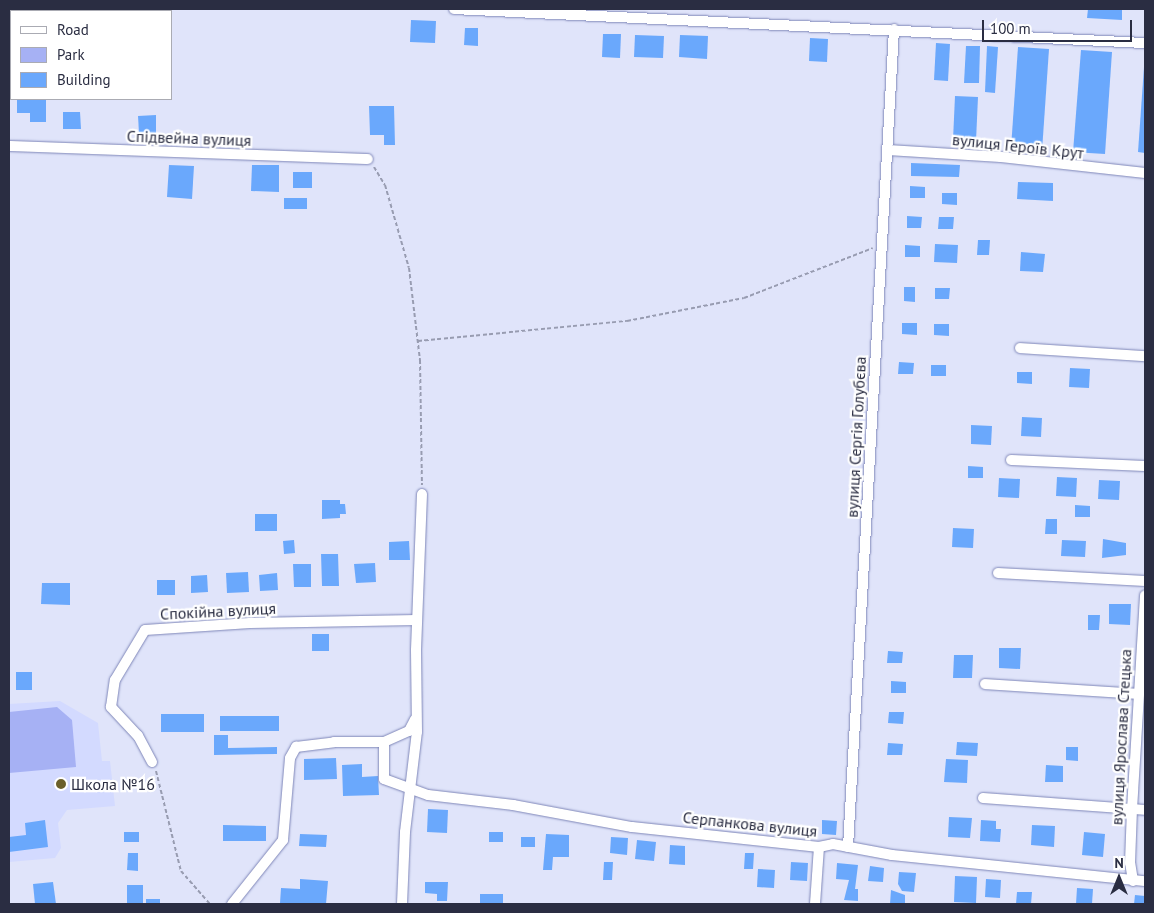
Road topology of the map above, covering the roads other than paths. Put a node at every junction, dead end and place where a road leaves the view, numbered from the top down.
1 (454, 9) edge
2 (547, 11) edge
3 (894, 29) junction
4 (1145, 43) edge
5 (9, 146) edge
6 (888, 150) junction
7 (368, 159) road end
8 (1145, 173) edge
9 (1020, 348) dead end
10 (1145, 356) edge
11 (1011, 460) dead end
12 (1145, 466) edge
13 (422, 494) road end
14 (998, 572) dead end
15 (1145, 580) edge
16 (1145, 595) edge
17 (417, 620) junction
18 (985, 684) dead end
19 (1139, 694) junction
20 (415, 718) junction
21 (384, 742) junction
22 (152, 762) road end
23 (412, 789) junction
24 (983, 798) dead end
25 (1132, 809) junction
26 (1145, 810) edge
27 (848, 847) junction
28 (819, 848) junction
29 (1133, 881) junction
30 (1145, 881) edge
31 (232, 904) edge
32 (402, 904) edge
33 (814, 904) edge

1 - 2 street
2 - 3 street
3 - 4 street
3 - 6 street, вулиця Сергія Голубєва
5 - 7 street, Спідвейна вулиця
6 - 8 street, вулиця Героїв Крут
6 - 27 street, вулиця Сергія Голубєва
9 - 10 street
11 - 12 street
13 - 17 street
14 - 15 street
16 - 19 street, вулиця Ярослава Стецька
17 - 20 street
17 - 22 street, Спокійна вулиця
18 - 19 street
19 - 25 street, вулиця Ярослава Стецька
20 - 21 street
20 - 23 street
21 - 23 street, Серпанкова вулиця
21 - 31 street
23 - 28 street, Серпанкова вулиця
23 - 32 street
24 - 25 street
25 - 26 street
25 - 29 street, вулиця Ярослава Стецька
27 - 28 street, Серпанкова вулиця
27 - 29 street, Серпанкова вулиця
28 - 33 street
29 - 30 street, Серпанкова вулиця

